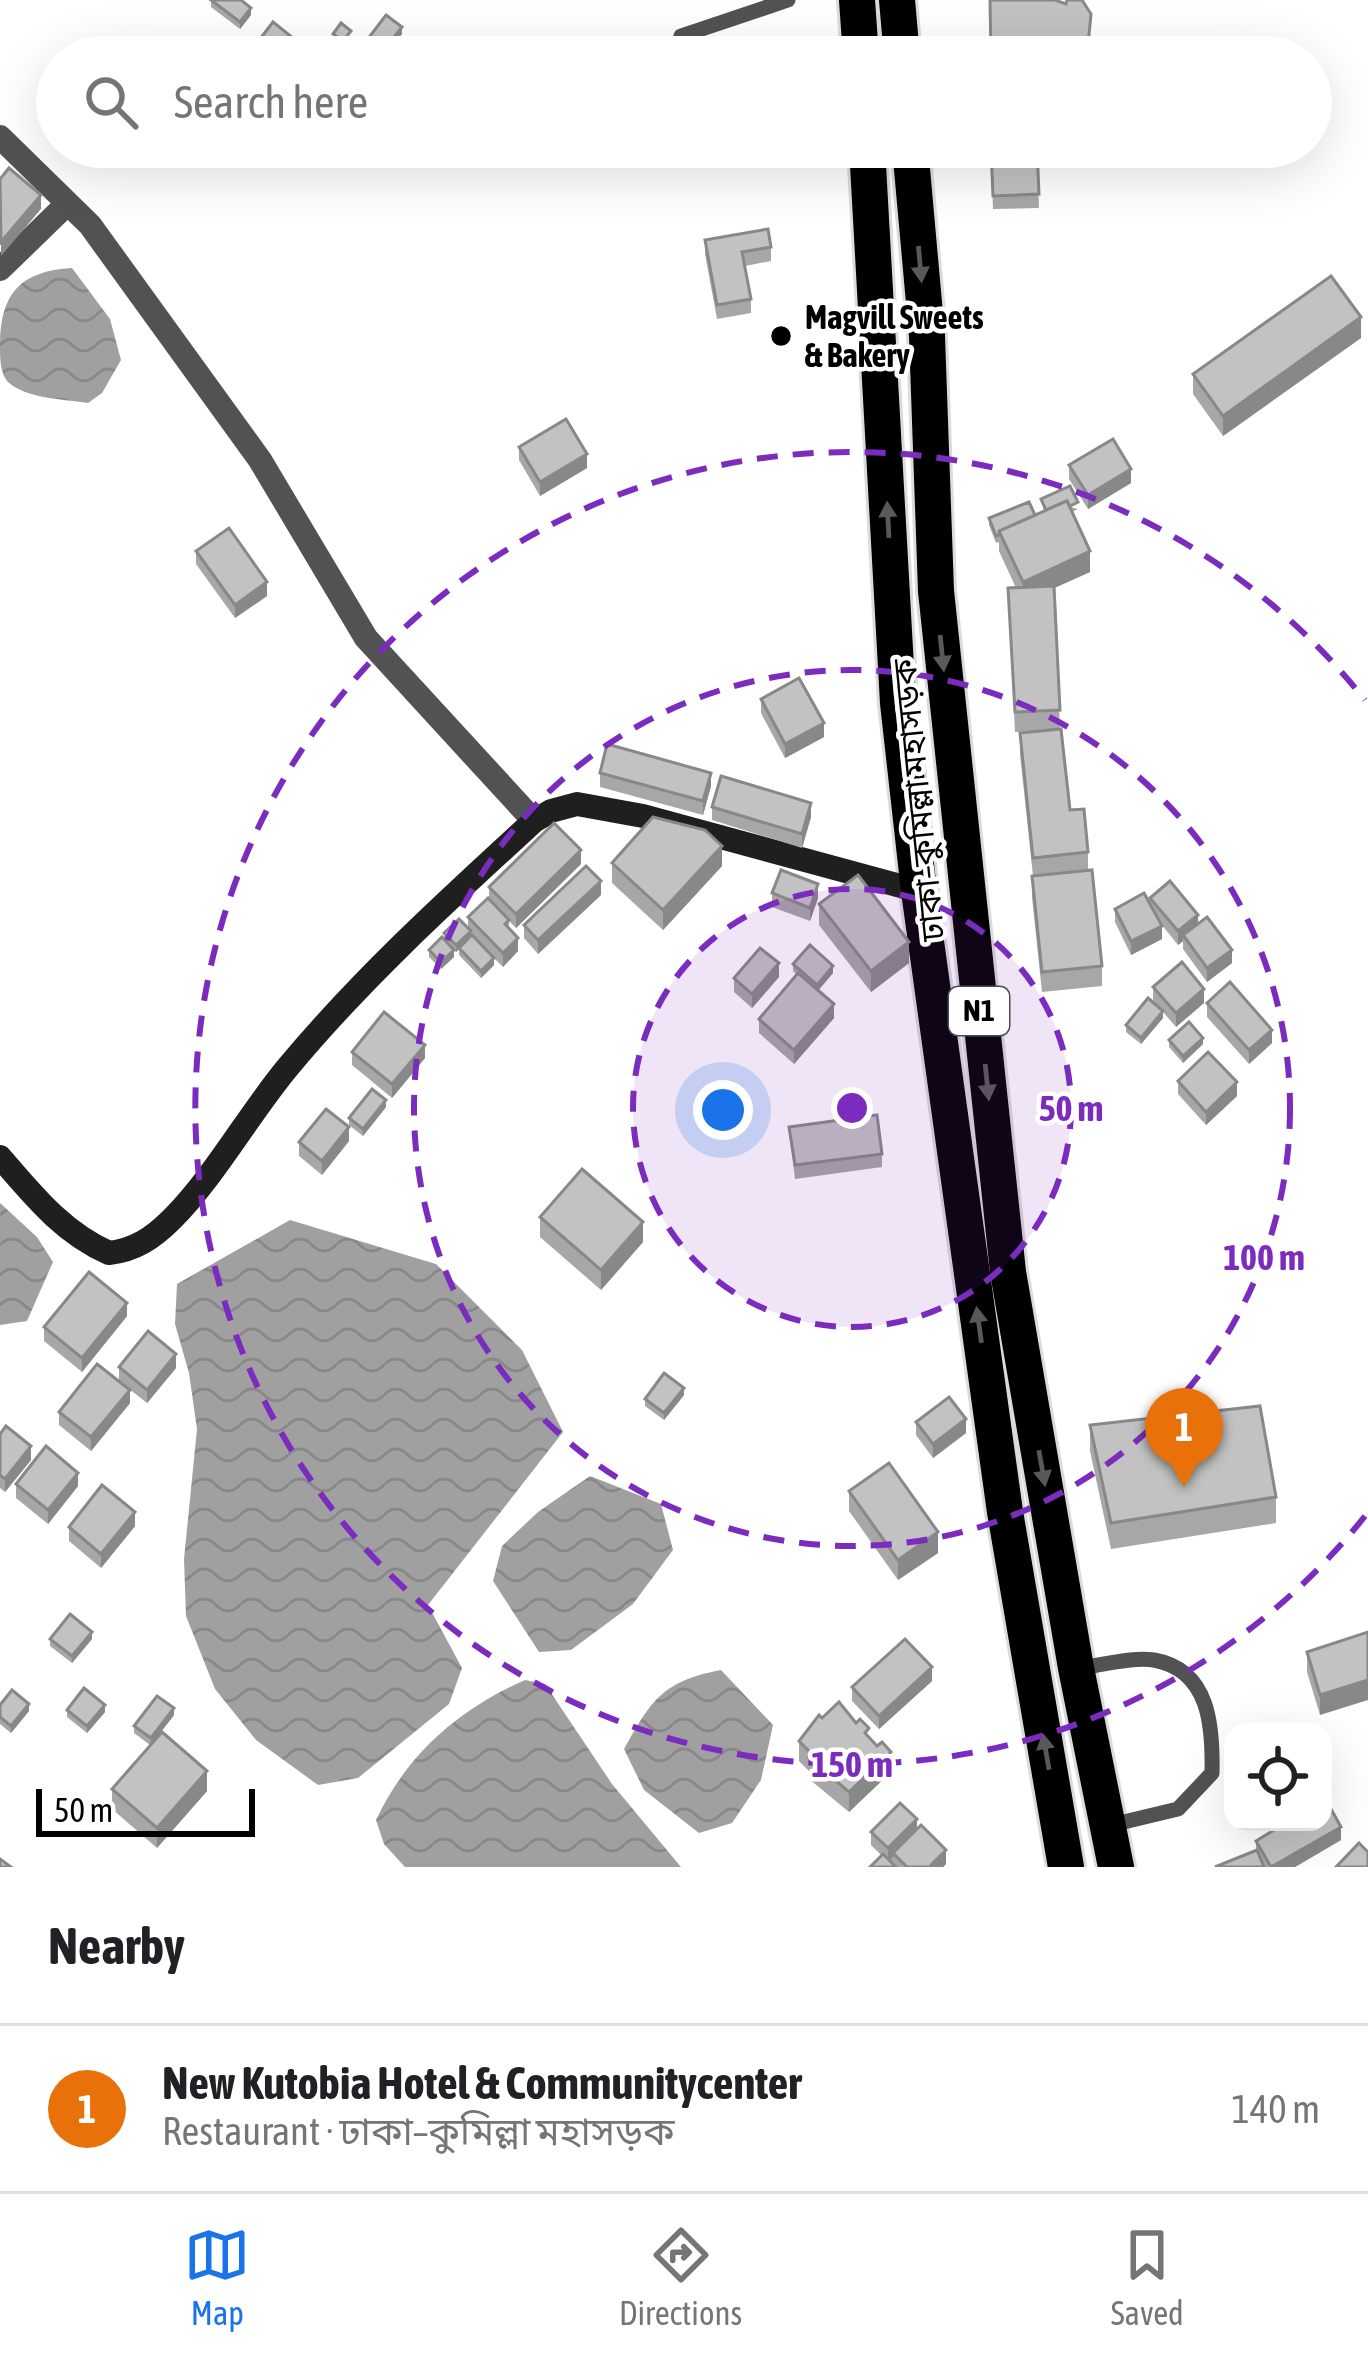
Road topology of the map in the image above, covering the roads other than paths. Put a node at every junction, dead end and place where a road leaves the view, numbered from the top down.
1 (788, 0) edge
2 (856, 0) edge
3 (897, 0) edge
4 (681, 36) edge
5 (859, 36) edge
6 (900, 36) edge
7 (0, 137) edge
8 (868, 168) edge
9 (912, 168) edge
10 (67, 203) junction
11 (0, 269) edge
12 (534, 821) junction
13 (919, 891) junction
14 (0, 1157) edge
15 (1076, 1668) junction
16 (1107, 1826) junction
17 (1066, 1867) edge
18 (1116, 1867) edge

1 - 4 lane
2 - 5 highway
3 - 6 highway
7 - 10 street
13 -> 8 highway, ঢাকা–কুমিল্লা মহাসড়ক / N1
9 -> 15 highway, ঢাকা–কুমিল্লা মহাসড়ক / N1
10 - 11 street
10 - 12 street
12 - 13 street
12 - 14 street
17 -> 13 highway, ঢাকা–কুমিল্লা মহাসড়ক / N1
15 - 16 highway, ঢাকা–কুমিল্লা মহাসড়ক / N1
15 - 16 lane
16 - 18 highway, ঢাকা–কুমিল্লা মহাসড়ক / N1

